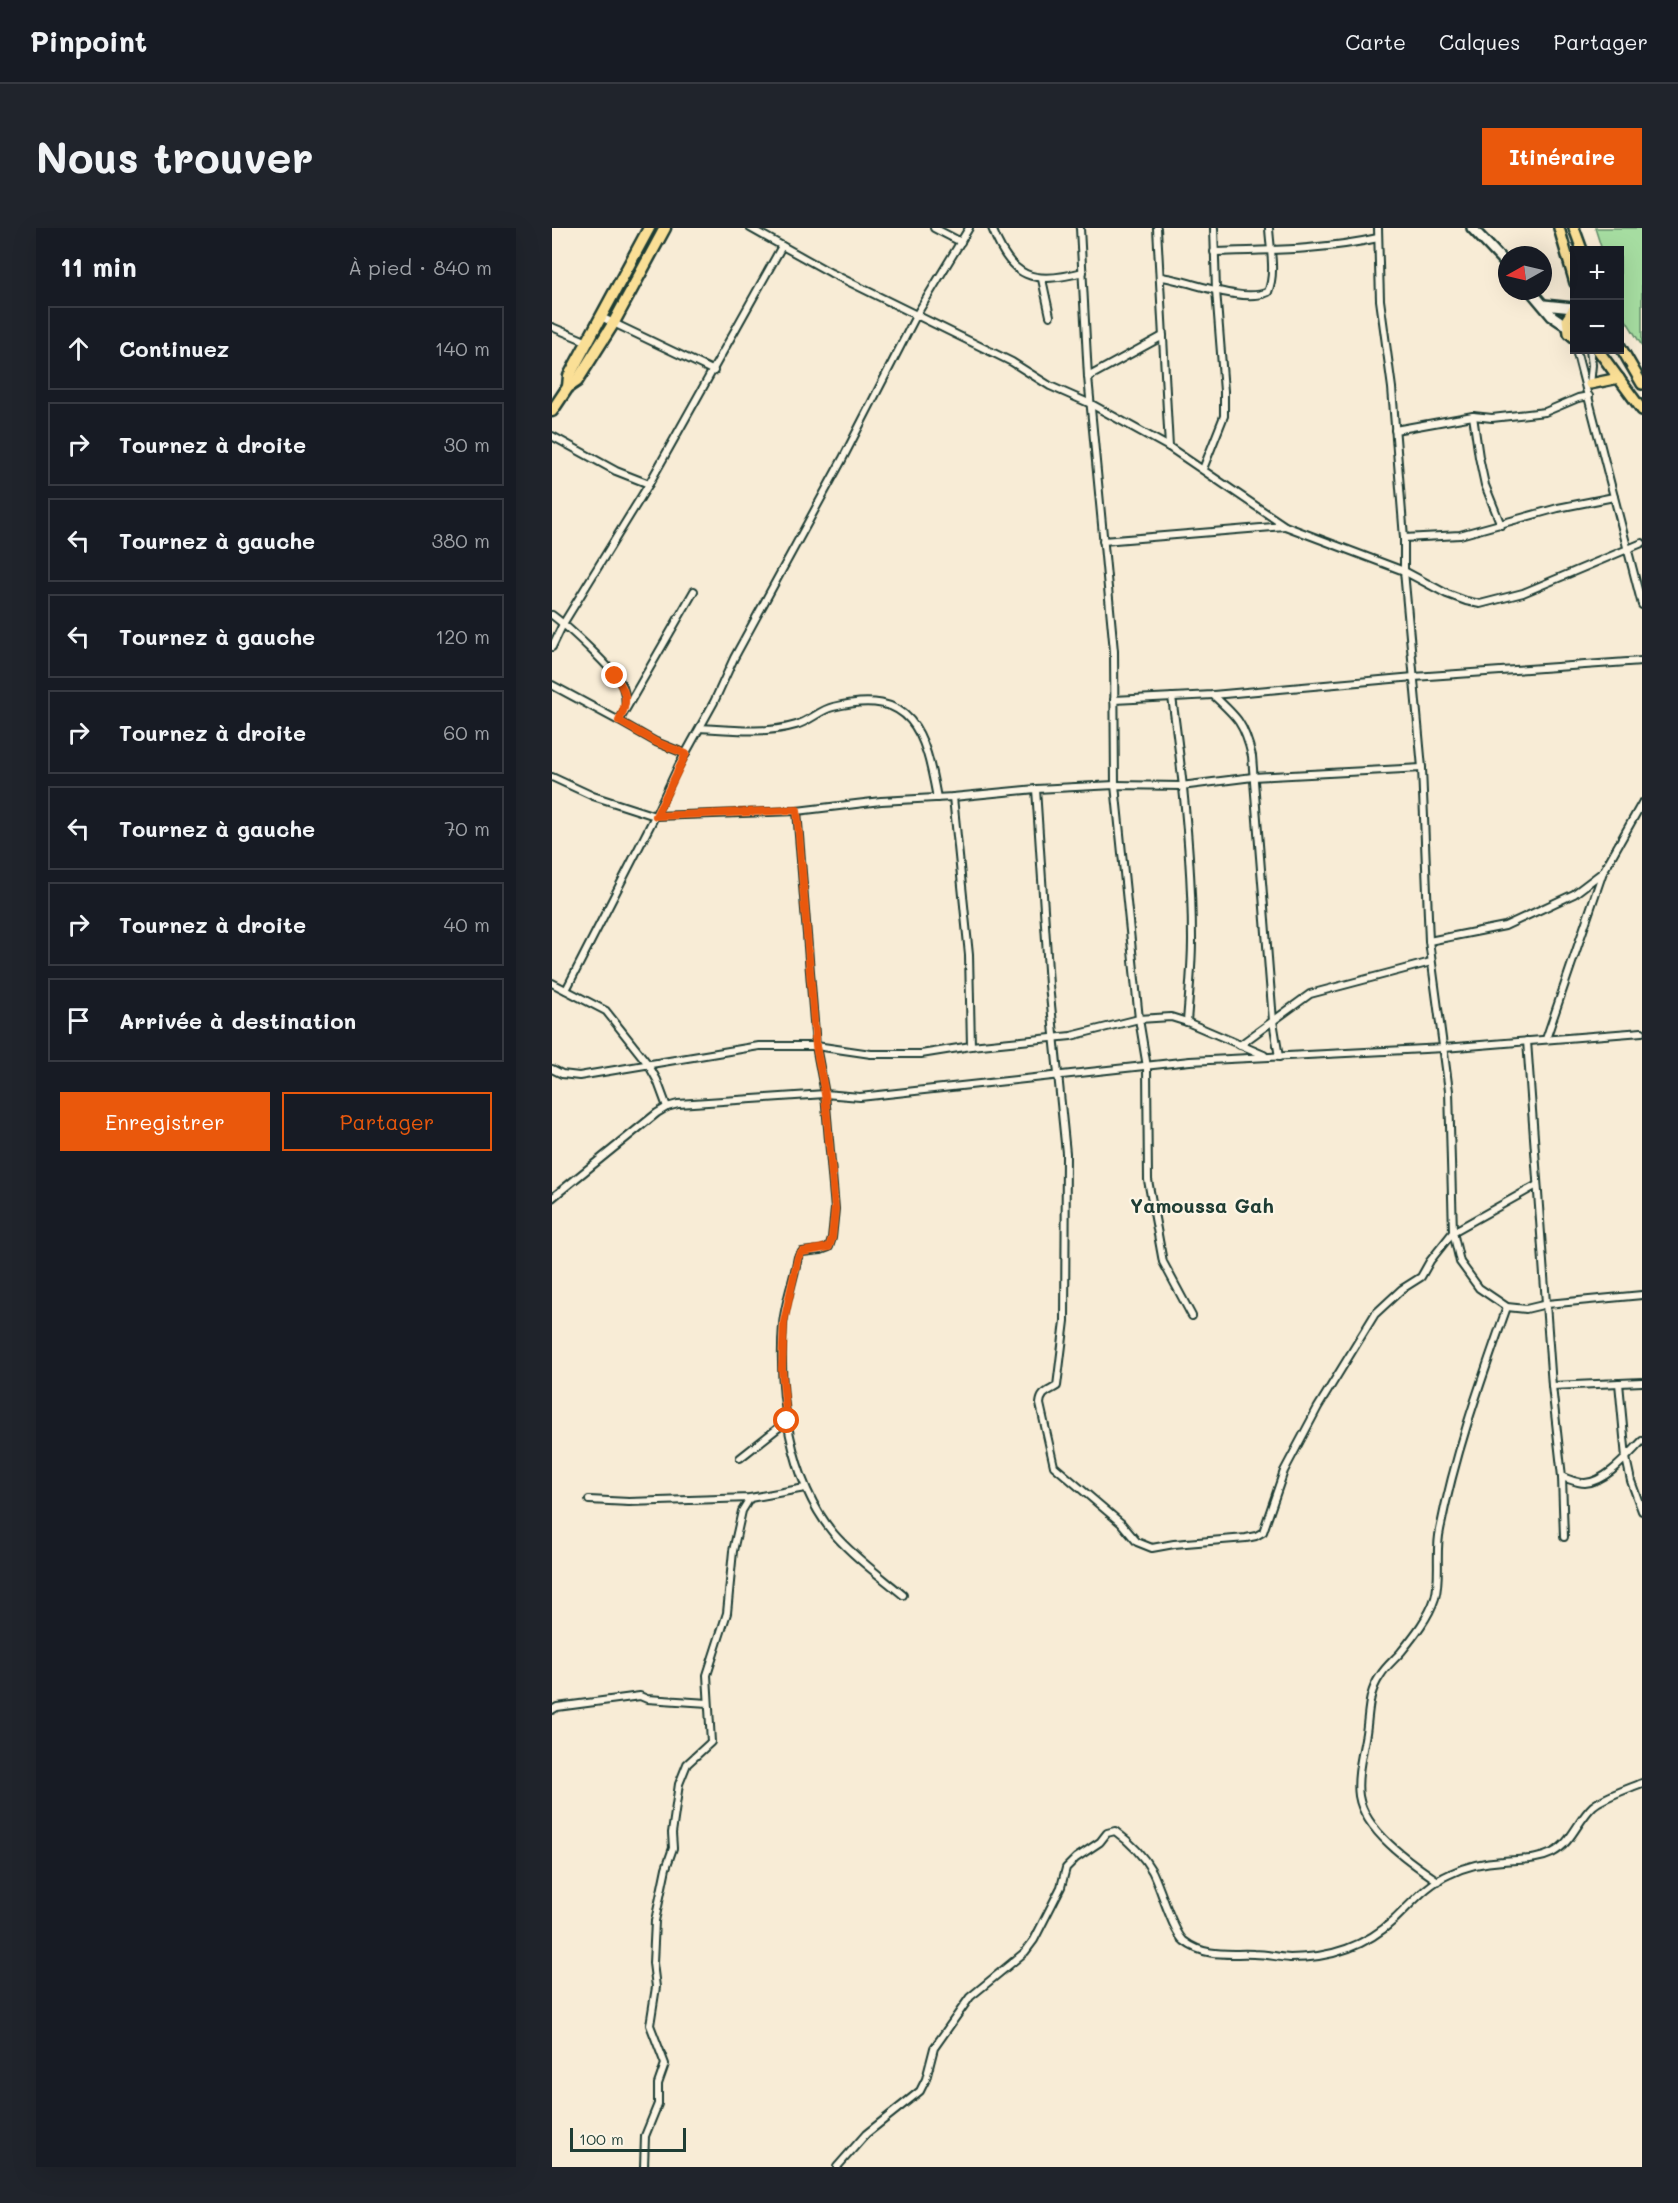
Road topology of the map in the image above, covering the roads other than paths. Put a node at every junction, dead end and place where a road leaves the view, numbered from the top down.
1 (649, 228) edge
2 (665, 228) edge
3 (750, 228) edge
4 (934, 228) edge
5 (969, 228) edge
6 (992, 228) edge
7 (1080, 228) edge
8 (1157, 228) edge
9 (1214, 228) edge
10 (1269, 228) edge
11 (1378, 228) edge
12 (1472, 228) edge
13 (1559, 228) edge
14 (1574, 228) edge
15 (1378, 238) junction
16 (962, 242) junction
17 (782, 246) junction
18 (1580, 246) edge
19 (1271, 250) junction
20 (1215, 252) junction
21 (1498, 255) edge
22 (1570, 266) edge
23 (1083, 272) junction
24 (1161, 277) junction
25 (1042, 279) junction
26 (1216, 290) junction
27 (1540, 300) edge
28 (1544, 304) junction
29 (1570, 307) edge
30 (1570, 312) edge
31 (917, 314) junction
32 (1050, 316) dead end
33 (601, 317) junction
34 (613, 324) junction
35 (1567, 326) junction
36 (552, 327) edge
37 (1570, 332) edge
38 (1164, 336) junction
39 (588, 342) junction
40 (1624, 353) edge
41 (1577, 354) edge
42 (1591, 354) edge
43 (1601, 354) edge
44 (714, 371) junction
45 (1088, 377) junction
46 (1618, 378) junction
47 (1642, 384) edge
48 (568, 387) junction
49 (1589, 390) junction
50 (1091, 404) junction
51 (1642, 410) edge
52 (552, 411) edge
53 (1473, 416) junction
54 (1395, 430) junction
55 (552, 436) edge
56 (1169, 447) junction
57 (1203, 469) junction
58 (649, 484) junction
59 (1614, 496) junction
60 (1501, 525) junction
61 (1285, 526) junction
62 (1404, 538) junction
63 (1103, 541) junction
64 (1642, 543) edge
65 (1628, 549) junction
66 (1404, 571) junction
67 (694, 591) dead end
68 (1642, 605) edge
69 (552, 615) edge
70 (563, 624) junction
71 (552, 647) edge
72 (1642, 662) edge
73 (1414, 677) junction
74 (552, 685) edge
75 (1213, 694) junction
76 (1172, 697) junction
77 (1114, 700) junction
78 (626, 706) junction
79 (619, 721) junction
80 (700, 728) junction
81 (686, 754) junction
82 (1422, 768) junction
83 (552, 777) edge
84 (1253, 777) junction
85 (1115, 785) junction
86 (1182, 786) junction
87 (1036, 789) junction
88 (953, 797) junction
89 (937, 798) junction
90 (1642, 803) edge
91 (797, 810) junction
92 (656, 816) junction
93 (1603, 872) junction
94 (1429, 941) junction
95 (1431, 962) junction
96 (552, 983) edge
97 (566, 990) junction
98 (1139, 1019) junction
99 (1273, 1021) junction
100 (1187, 1022) junction
101 (1642, 1032) edge
102 (1055, 1038) junction
103 (1546, 1039) junction
104 (1527, 1041) junction
105 (1240, 1045) junction
106 (816, 1046) junction
107 (971, 1046) junction
108 (1444, 1048) junction
109 (1268, 1057) junction
110 (1279, 1057) junction
111 (648, 1064) junction
112 (1147, 1066) junction
113 (552, 1069) edge
114 (1058, 1076) junction
115 (825, 1094) junction
116 (667, 1107) junction
117 (1537, 1185) junction
118 (552, 1198) edge
119 (1454, 1232) junction
120 (1642, 1295) edge
121 (1547, 1304) junction
122 (1507, 1307) junction
123 (1192, 1316) dead end
124 (1642, 1382) edge
125 (1619, 1383) junction
126 (1552, 1386) junction
127 (787, 1421) junction
128 (1642, 1441) edge
129 (740, 1458) dead end
130 (1626, 1458) junction
131 (1562, 1477) junction
132 (805, 1488) junction
133 (750, 1498) junction
134 (589, 1500) dead end
135 (1642, 1511) edge
136 (1564, 1537) dead end
137 (903, 1595) dead end
138 (708, 1703) junction
139 (552, 1710) edge
140 (1642, 1783) edge
141 (1438, 1881) junction
142 (644, 2167) edge
143 (837, 2167) edge

1 - 33 highway
2 - 34 highway
3 - 17 street
4 - 16 street
5 - 16 street
6 - 25 street
7 - 23 street
8 - 24 street
9 - 20 street
10 - 19 street
11 - 15 street
12 - 21 main road
13 - 22 main road
14 - 18 main road
15 - 19 street
15 - 54 street
16 - 31 street
17 - 31 street
17 - 44 street
19 - 20 street
19 - 26 street
20 - 26 street
23 - 25 street
23 - 45 street
24 - 26 street
24 - 38 street
25 - 32 street
26 - 57 street
27 - 28 main road
28 - 29 main road
28 - 35 main road
30 - 35 main road
31 - 50 street
31 - 80 street
33 - 34 street
33 - 39 highway
34 - 44 street
34 - 48 highway
35 - 37 main road
36 - 39 street
38 - 45 street
38 - 56 street
39 - 48 highway
40 - 47 main road
41 - 49 street
42 - 49 street
43 - 46 main road
44 - 58 street
45 - 50 street
46 - 49 main road
46 - 51 main road
48 - 52 highway
49 - 53 street
49 - 59 street
50 - 56 street
50 - 63 street
53 - 54 street
53 - 60 street
54 - 62 street
55 - 58 street
56 - 57 street
57 - 61 street
58 - 70 street
59 - 60 street
59 - 65 street
60 - 62 street
61 - 63 street
61 - 66 street
62 - 66 street
63 - 77 street
64 - 65 street
65 - 66 street
65 - 68 street
66 - 73 street
67 - 78 street
69 - 70 street
70 - 71 street
70 - 78 street
72 - 73 street
73 - 75 street
73 - 82 street
74 - 79 street
75 - 76 street
75 - 84 street
76 - 77 street
76 - 86 street
77 - 85 street
78 - 79 street
79 - 81 street
80 - 81 street
80 - 89 street
81 - 92 street
82 - 84 street
82 - 94 street
83 - 92 street
84 - 86 street
84 - 99 street
85 - 86 street
85 - 87 street
85 - 98 street
86 - 100 street
87 - 88 street
87 - 102 street
88 - 89 street
88 - 107 street
89 - 91 street
90 - 93 street
91 - 92 street
91 - 106 street
92 - 97 street
93 - 94 street
93 - 103 street
94 - 95 street
95 - 99 street
95 - 108 street
96 - 97 street
97 - 111 street
98 - 100 street
98 - 102 street
98 - 112 street
99 - 105 street
99 - 110 street
100 - 105 street
101 - 103 street
102 - 107 street
102 - 114 street
103 - 104 street
104 - 108 street
104 - 117 street
105 - 109 street
106 - 107 street
106 - 111 street
106 - 115 street
108 - 110 street
108 - 119 street
109 - 110 street
109 - 112 street
111 - 113 street
111 - 116 street
112 - 114 street
112 - 123 street
114 - 115 street
114 - 119 street
115 - 116 street
115 - 127 street
116 - 118 street
117 - 119 street
117 - 121 street
119 - 122 street
120 - 121 street
121 - 122 street
121 - 126 street
122 - 141 street
124 - 125 street
125 - 126 street
125 - 130 street
126 - 131 street
127 - 129 street
127 - 132 street
128 - 130 street
130 - 131 street
130 - 135 street
131 - 136 street
132 - 133 street
132 - 137 street
133 - 134 street
133 - 138 street
138 - 139 street
138 - 142 street
140 - 141 street
141 - 143 street

